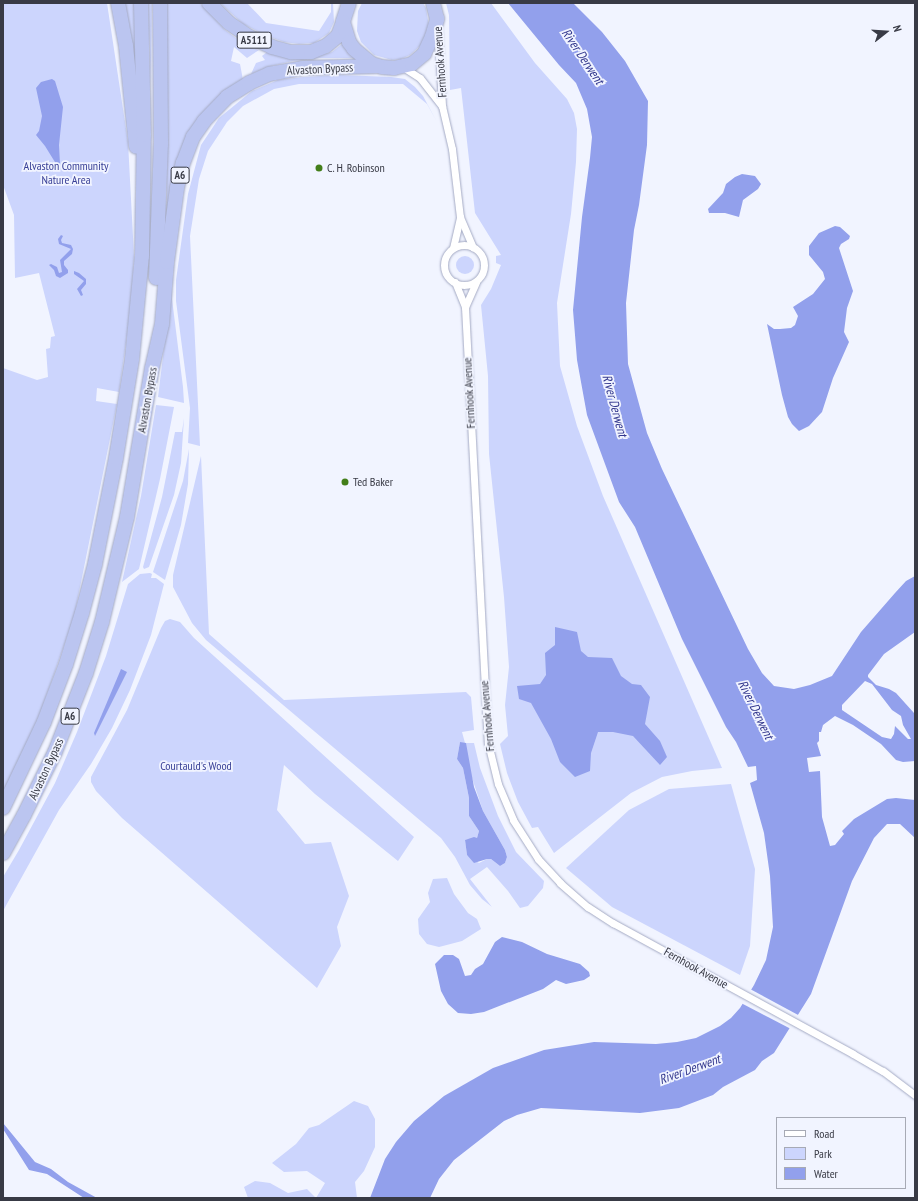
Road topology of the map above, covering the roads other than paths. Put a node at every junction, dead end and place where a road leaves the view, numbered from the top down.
1 (118, 3) edge
2 (141, 3) edge
3 (160, 3) edge
4 (209, 3) edge
5 (433, 3) edge
6 (345, 10) edge
7 (437, 19) junction
8 (378, 66) junction
9 (402, 67) junction
10 (442, 106) junction
11 (142, 213) junction
12 (460, 217) junction
13 (473, 247) junction
14 (453, 248) junction
15 (455, 282) junction
16 (476, 282) junction
17 (465, 307) junction
18 (152, 368) junction
19 (3, 808) edge
20 (3, 853) edge
21 (915, 1095) edge

1 - 11 highway, A6
2 - 11 highway
3 - 18 highway
4 - 6 highway, A5111
5 - 7 highway
6 - 8 highway
7 - 9 highway
7 - 10 street, Fernhook Avenue
8 - 9 highway, Alvaston Bypass
8 - 18 highway, Alvaston Bypass / A6
9 - 10 street, Fernhook Avenue
10 - 12 street, Fernhook Avenue
11 - 19 highway, Alvaston Bypass / A6
12 - 13 street, Fernhook Avenue
12 - 14 street, Fernhook Avenue
13 - 14 street
13 - 16 street, Fernhook Avenue
14 - 15 street, Fernhook Avenue
15 - 16 street
15 - 17 street, Fernhook Avenue
16 - 17 street, Fernhook Avenue
17 - 21 street, Fernhook Avenue
18 - 20 highway, Alvaston Bypass / A6

